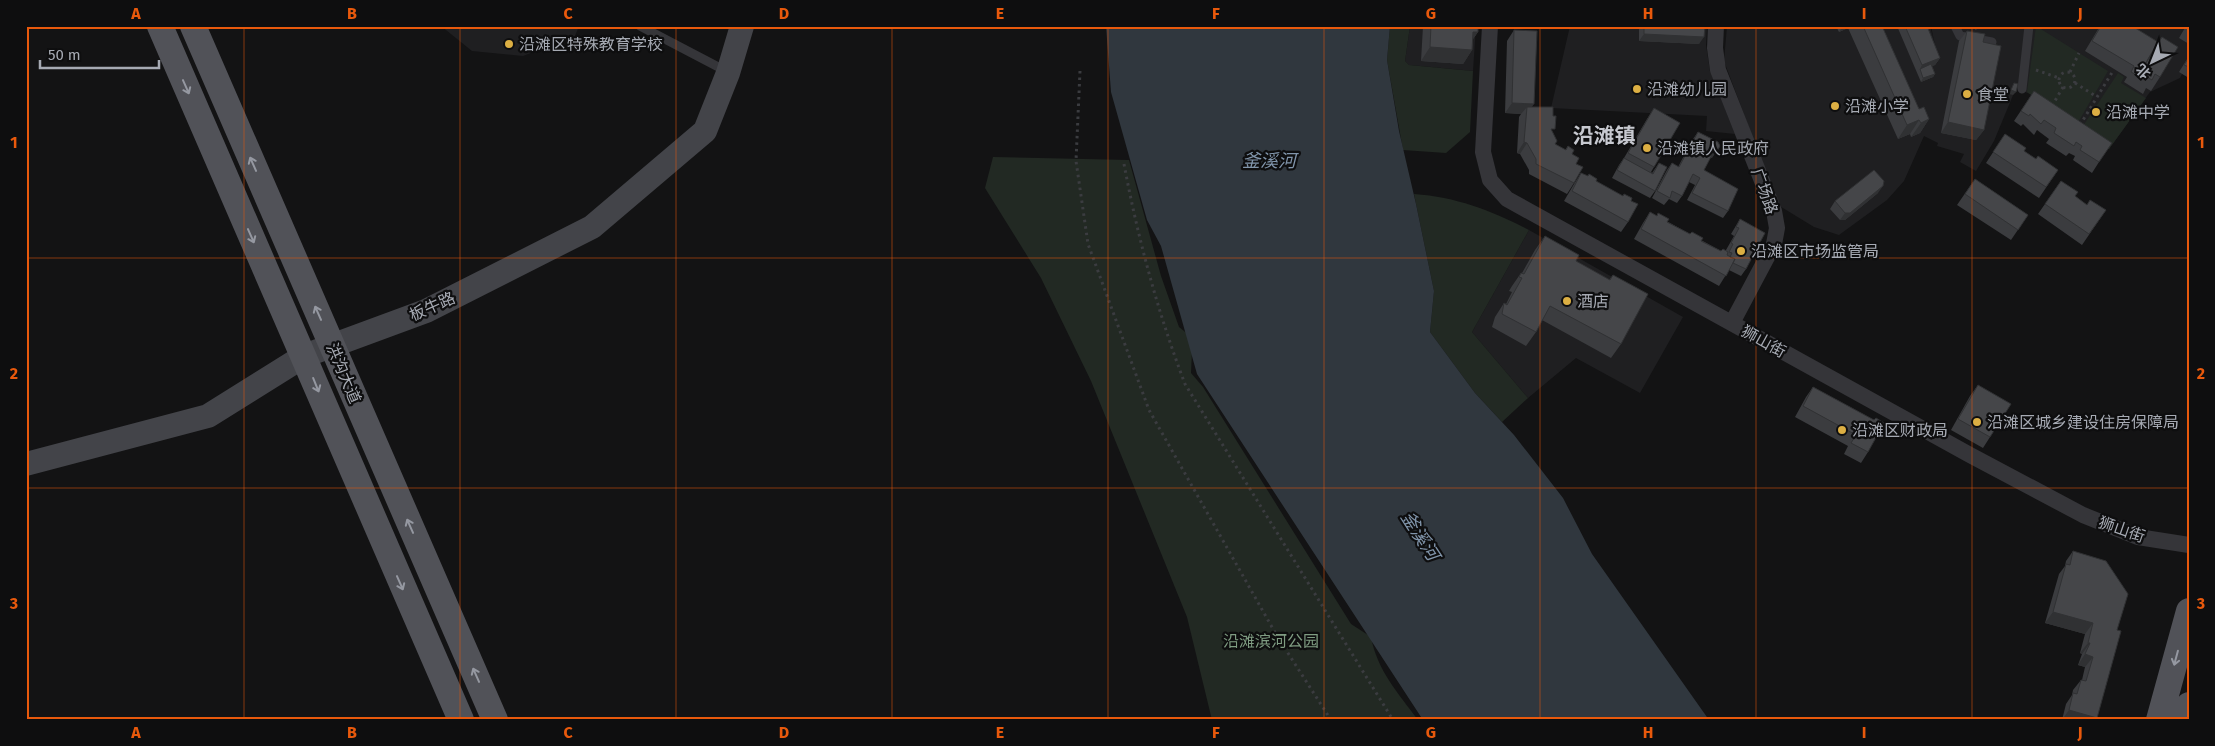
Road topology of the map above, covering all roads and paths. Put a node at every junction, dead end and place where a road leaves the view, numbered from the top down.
1 (160, 26) edge
2 (193, 26) edge
3 (640, 26) edge
4 (742, 26) edge
5 (1490, 26) edge
6 (1716, 26) edge
7 (1955, 26) edge
8 (2029, 26) edge
9 (1992, 42) edge
10 (2079, 53) dead end
11 (2025, 66) junction
12 (1080, 71) dead end
13 (2113, 71) dead end
14 (2070, 72) junction
15 (728, 73) junction
16 (2059, 78) junction
17 (2075, 83) junction
18 (2063, 87) junction
19 (2022, 89) dead end
20 (2097, 97) junction
21 (2048, 111) edge
22 (2077, 130) edge
23 (1124, 164) dead end
24 (1732, 323) junction
25 (333, 346) junction
26 (304, 356) junction
27 (26, 464) edge
28 (2189, 545) edge
29 (2189, 611) edge
30 (2189, 705) edge
31 (461, 720) edge
32 (495, 720) edge
33 (1331, 720) edge
34 (1393, 720) edge
35 (2159, 720) edge
36 (2185, 720) edge

1 -> 26 main road, 洪沟大道
25 -> 2 main road, 洪沟大道
3 - 15 lane
4 - 15 main road, 板牛路
5 - 24 street, 狮山街
6 - 24 street, 广场路
7 - 9 lane
8 - 11 lane
10 - 14 path
11 - 16 path
11 - 19 lane
12 - 33 path
13 - 20 path
14 - 16 path
14 - 17 path
15 - 25 main road, 板牛路
16 - 18 path
17 - 18 path
17 - 20 path
18 - 21 path
20 - 22 path
23 - 34 path
24 - 28 street, 狮山街
25 - 26 main road, 板牛路
32 -> 25 main road, 洪沟大道
26 - 27 main road, 板牛路
26 -> 31 main road, 洪沟大道
29 -> 35 main road
30 - 36 main road

